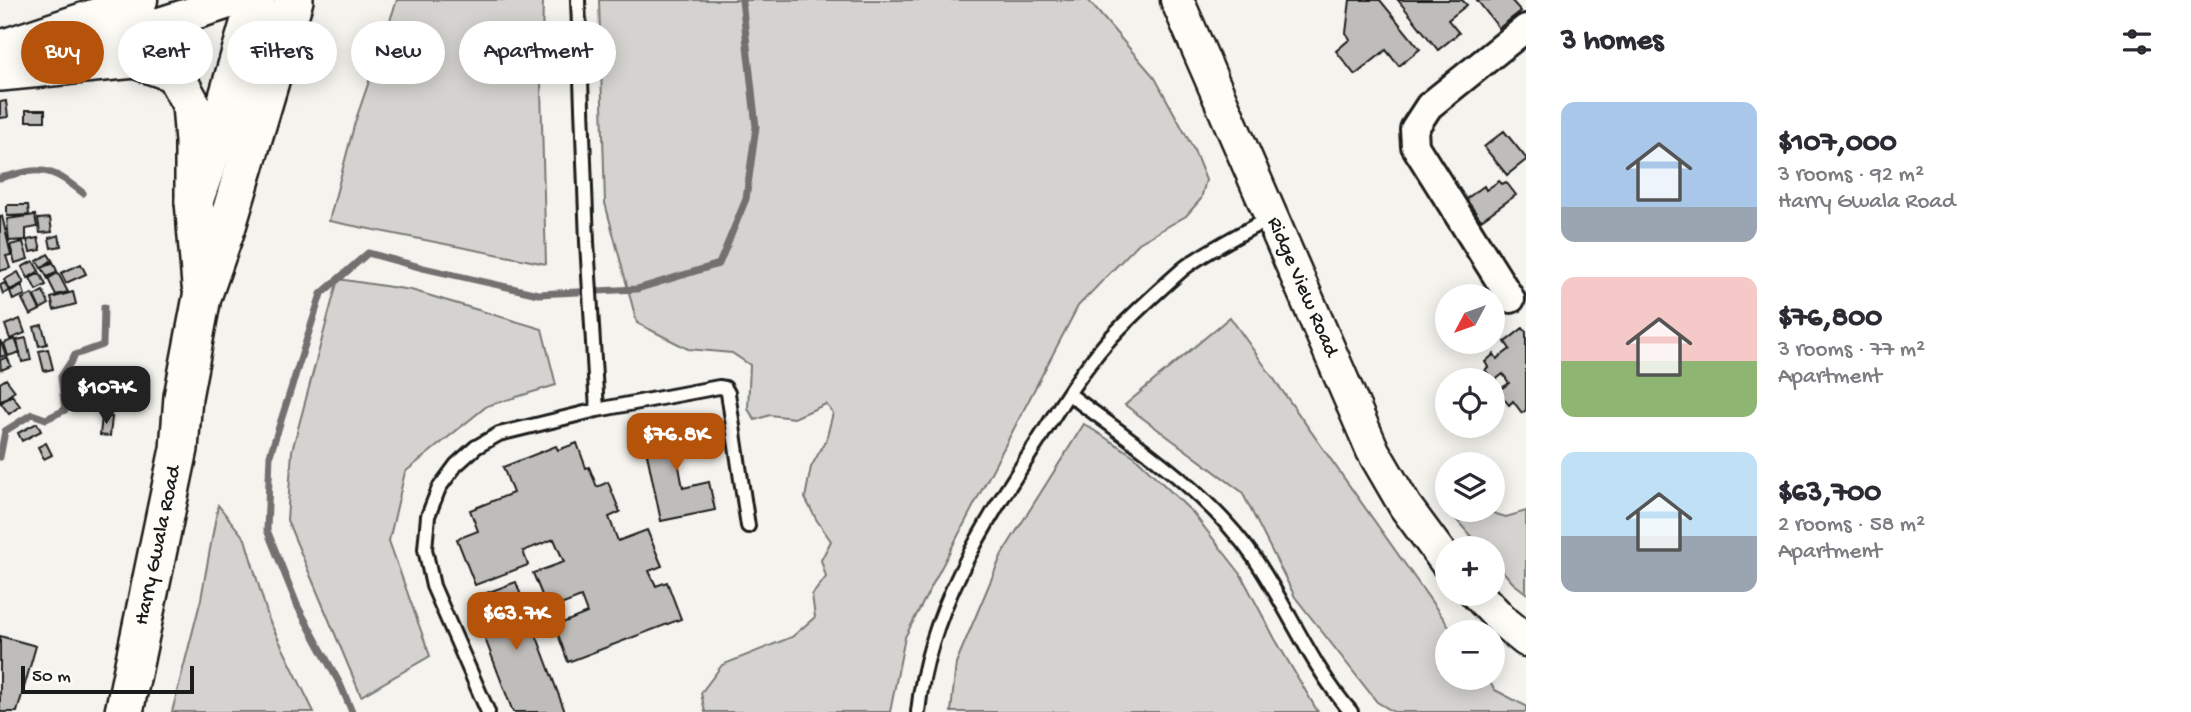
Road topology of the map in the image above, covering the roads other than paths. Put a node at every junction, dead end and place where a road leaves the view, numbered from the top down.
1 (236, 0) edge
2 (256, 0) edge
3 (294, 0) edge
4 (578, 0) edge
5 (1177, 0) edge
6 (136, 1) edge
7 (1526, 28) edge
8 (0, 47) edge
9 (0, 71) edge
10 (194, 201) junction
11 (1270, 217) junction
12 (202, 297) junction
13 (1511, 299) dead end
14 (1069, 394) junction
15 (597, 410) junction
16 (748, 526) dead end
17 (1435, 547) edge
18 (1489, 606) edge
19 (1526, 640) edge
20 (124, 712) edge
21 (488, 712) edge
22 (918, 712) edge
23 (1352, 712) edge

1 - 9 street
2 - 10 main road, Harry Gwala Road
3 - 12 main road, Harry Gwala Road
4 - 15 lane
5 - 11 street, Ridge View Road
6 - 8 street
7 - 13 street
9 - 10 main road
10 - 12 main road, Harry Gwala Road
11 - 14 lane
11 - 17 street, Ridge View Road
12 - 20 main road, Harry Gwala Road
14 - 22 lane
14 - 23 lane
15 - 16 lane
15 - 21 lane
18 - 19 street

